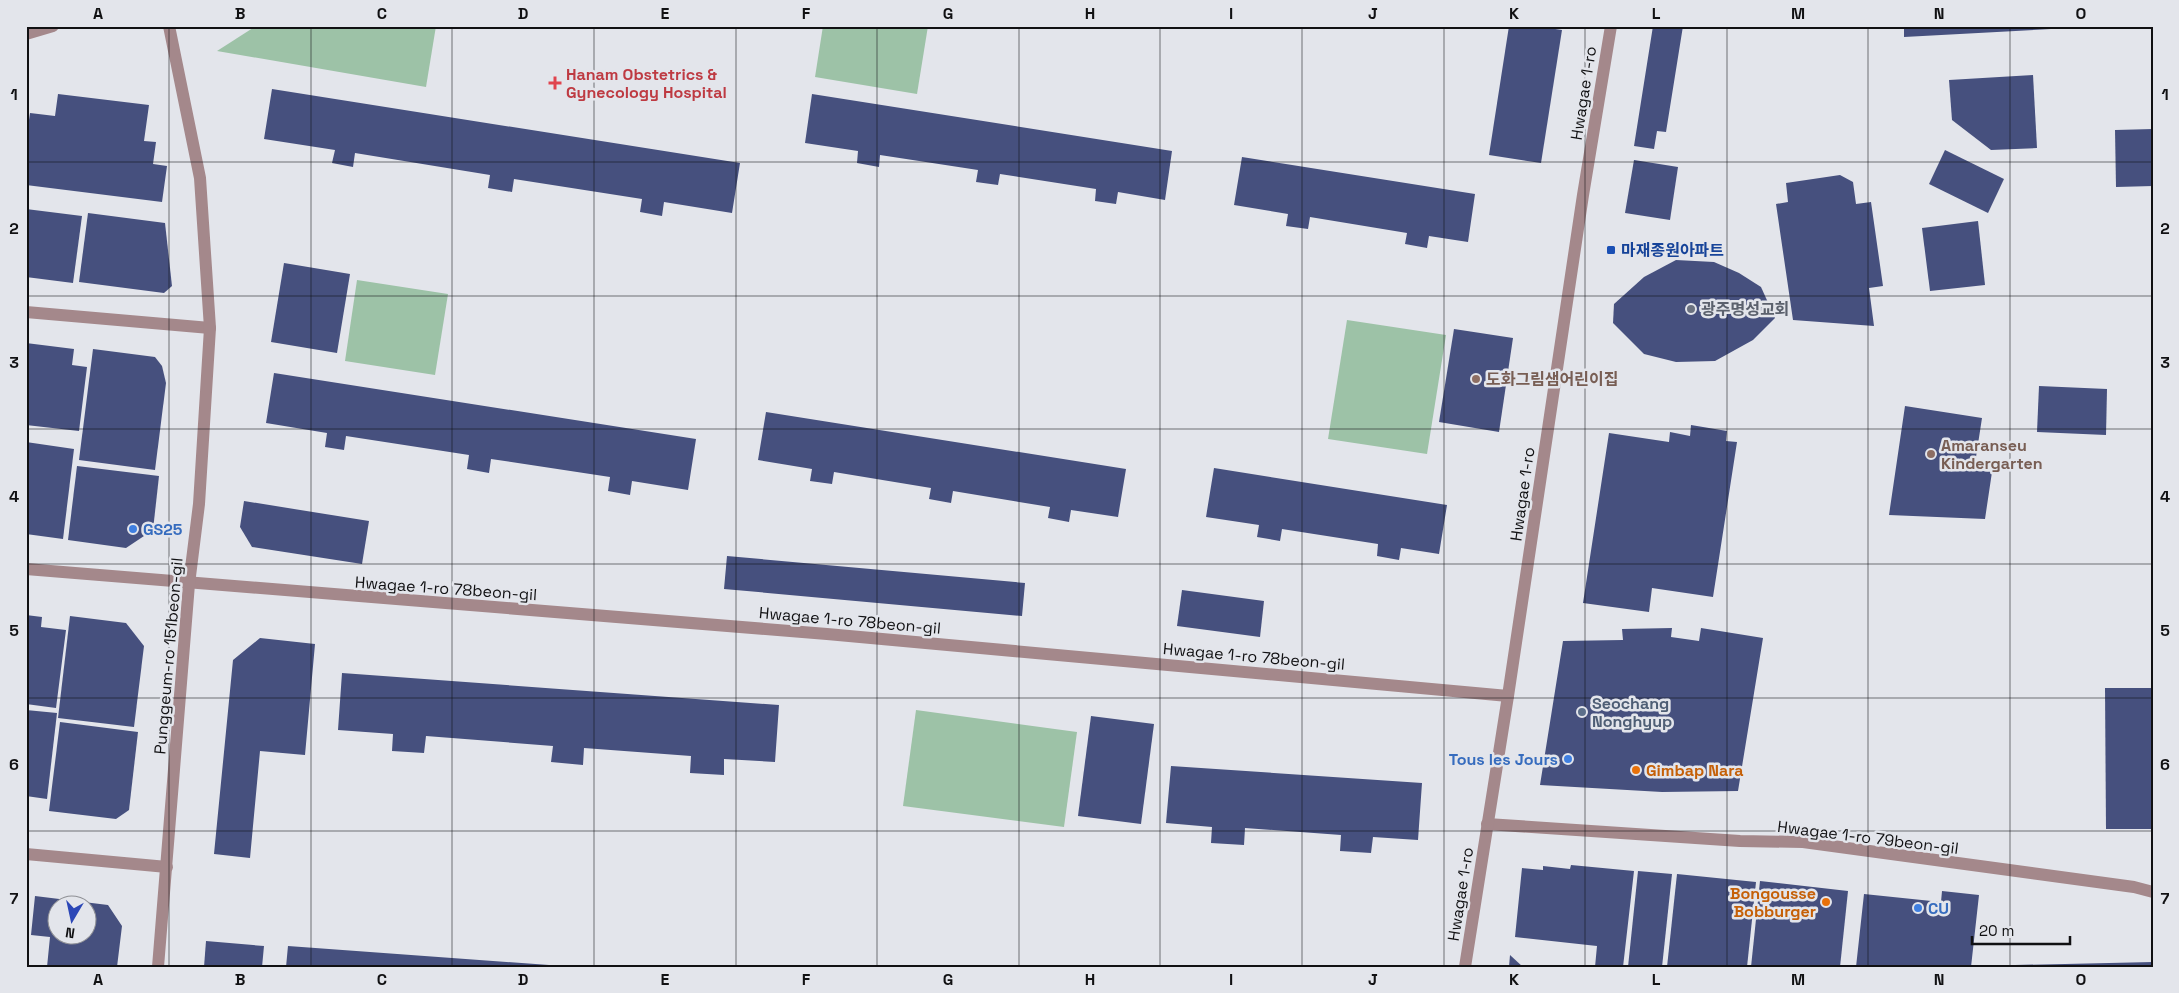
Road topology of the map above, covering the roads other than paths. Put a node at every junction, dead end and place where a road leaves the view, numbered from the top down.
1 (54, 26) edge
2 (169, 26) edge
3 (1611, 26) edge
4 (26, 34) edge
5 (26, 312) edge
6 (210, 328) junction
7 (26, 569) edge
8 (189, 584) junction
9 (1508, 696) junction
10 (1487, 824) junction
11 (26, 854) edge
12 (167, 867) junction
13 (2153, 892) edge
14 (158, 967) edge
15 (1465, 967) edge

1 - 4 street
2 - 6 street, Punggeum-ro 151beon-gil
3 - 9 street, Hwagae 1-ro
5 - 6 street
6 - 8 street, Punggeum-ro 151beon-gil
7 - 8 street, Hwagae 1-ro 78beon-gil
8 - 9 street, Hwagae 1-ro 78beon-gil
8 - 12 street, Punggeum-ro 151beon-gil
9 - 10 street, Hwagae 1-ro
10 - 13 street, Hwagae 1-ro 79beon-gil
10 - 15 street, Hwagae 1-ro
11 - 12 street
12 - 14 street, Punggeum-ro 151beon-gil

